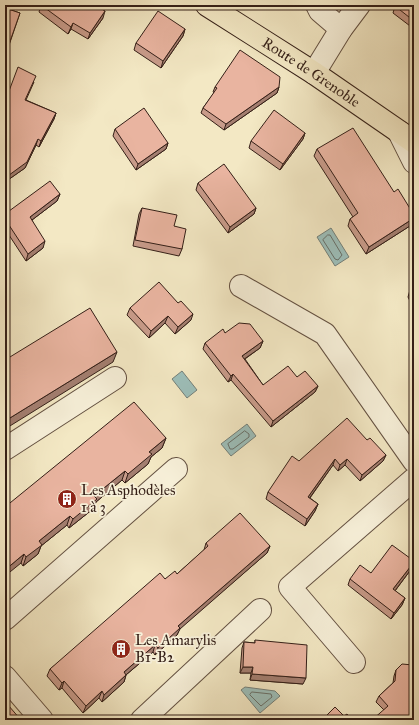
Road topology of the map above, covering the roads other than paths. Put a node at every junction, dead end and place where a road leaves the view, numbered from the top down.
1 (207, 5) edge
2 (317, 5) edge
3 (359, 5) edge
4 (341, 29) junction
5 (314, 73) junction
6 (406, 137) edge
7 (414, 162) edge
8 (242, 286) dead end
9 (115, 378) dead end
10 (5, 449) edge
11 (414, 461) edge
12 (176, 469) dead end
13 (414, 479) edge
14 (260, 610) dead end
15 (5, 619) edge
16 (354, 662) dead end
17 (5, 677) edge
18 (42, 720) edge
19 (142, 720) edge

1 - 5 main road, Route de Grenoble
2 - 4 street
3 - 4 street
4 - 5 street
5 - 6 main road, Route de Grenoble
6 - 7 street
8 - 11 street
9 - 10 street
12 - 15 street
13 - 16 street
14 - 19 street
17 - 18 street

